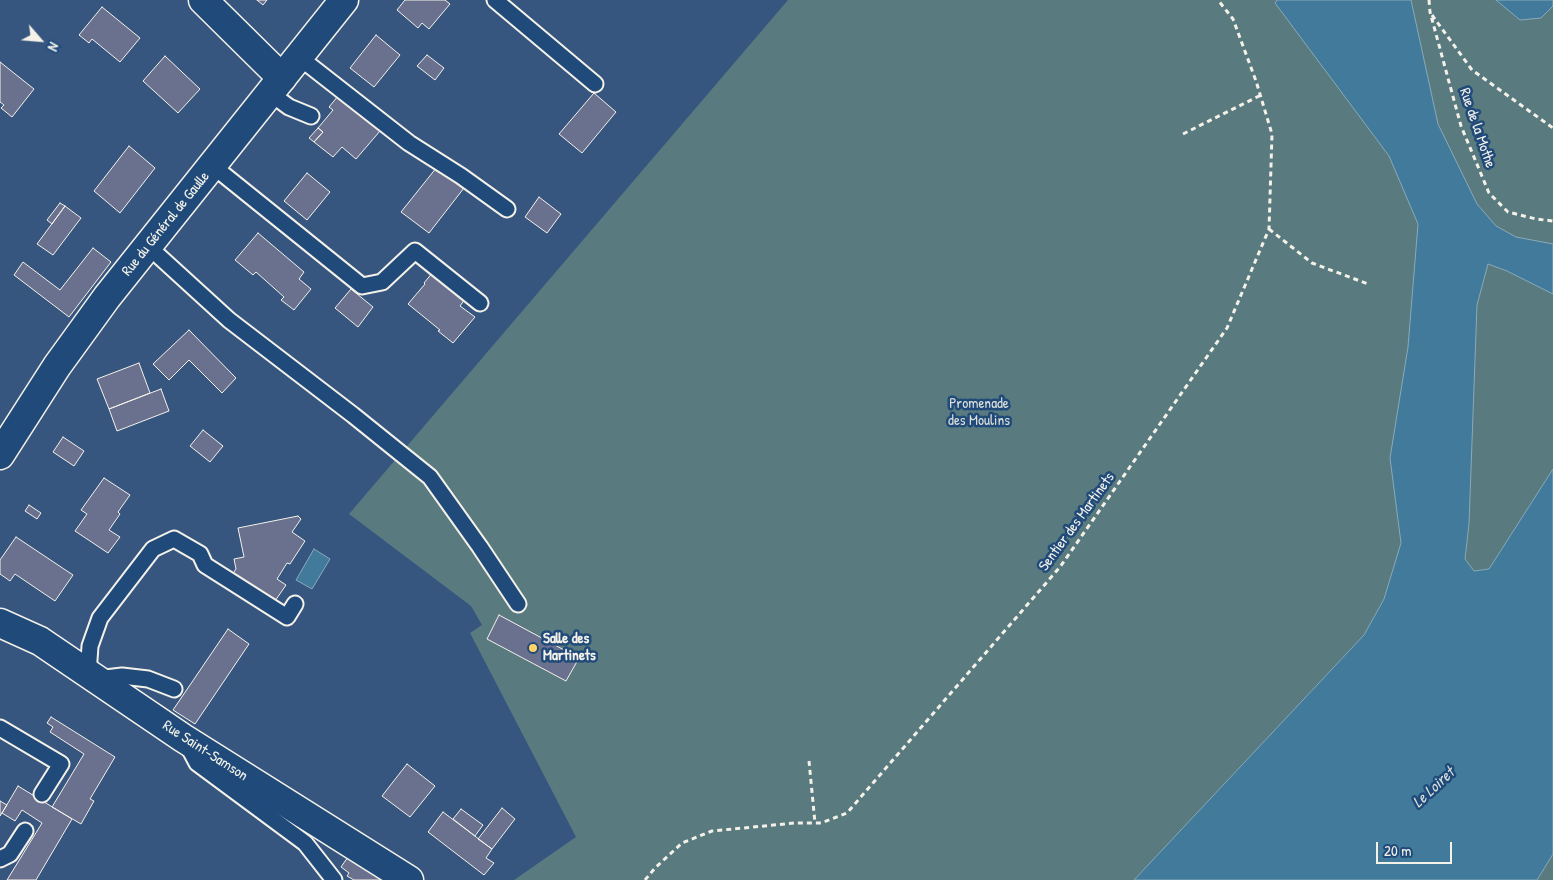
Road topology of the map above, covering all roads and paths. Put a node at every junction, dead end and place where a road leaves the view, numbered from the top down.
1 (203, 0) edge
2 (344, 0) edge
3 (495, 0) edge
4 (1218, 0) edge
5 (1429, 0) edge
6 (1430, 12) junction
7 (299, 57) junction
8 (595, 84) dead end
9 (276, 86) junction
10 (1261, 95) junction
11 (311, 116) dead end
12 (1553, 128) edge
13 (1183, 134) dead end
14 (213, 166) junction
15 (507, 209) dead end
16 (1553, 221) edge
17 (1269, 229) junction
18 (149, 247) junction
19 (1368, 284) dead end
20 (480, 303) dead end
21 (0, 456) edge
22 (295, 604) dead end
23 (518, 604) dead end
24 (0, 623) edge
25 (92, 677) junction
26 (174, 689) dead end
27 (0, 728) edge
28 (184, 738) junction
29 (809, 761) dead end
30 (42, 794) dead end
31 (815, 823) junction
32 (25, 831) dead end
33 (0, 860) edge
34 (334, 880) edge
35 (409, 880) edge
36 (644, 880) edge

1 - 9 street
2 - 7 street, Rue du Général de Gaulle
3 - 8 lane
4 - 10 path, Sentier des Martinets
5 - 6 path, Rue de la Mothe
6 - 12 path
6 - 16 path, Rue de la Mothe
7 - 9 street, Rue du Général de Gaulle
7 - 15 lane
9 - 11 lane
9 - 14 street, Rue du Général de Gaulle
10 - 13 path
10 - 17 path, Sentier des Martinets
14 - 18 street, Rue du Général de Gaulle
14 - 20 lane
17 - 19 path
17 - 31 path, Sentier des Martinets
18 - 21 street, Rue du Général de Gaulle
18 - 23 lane
22 - 25 lane
24 - 25 street, Rue Saint-Samson
25 - 26 lane
25 - 28 street, Rue Saint-Samson
27 - 30 lane
28 - 34 lane
28 - 35 street, Rue Saint-Samson
29 - 31 path
31 - 36 path, Sentier des Martinets
32 - 33 lane

